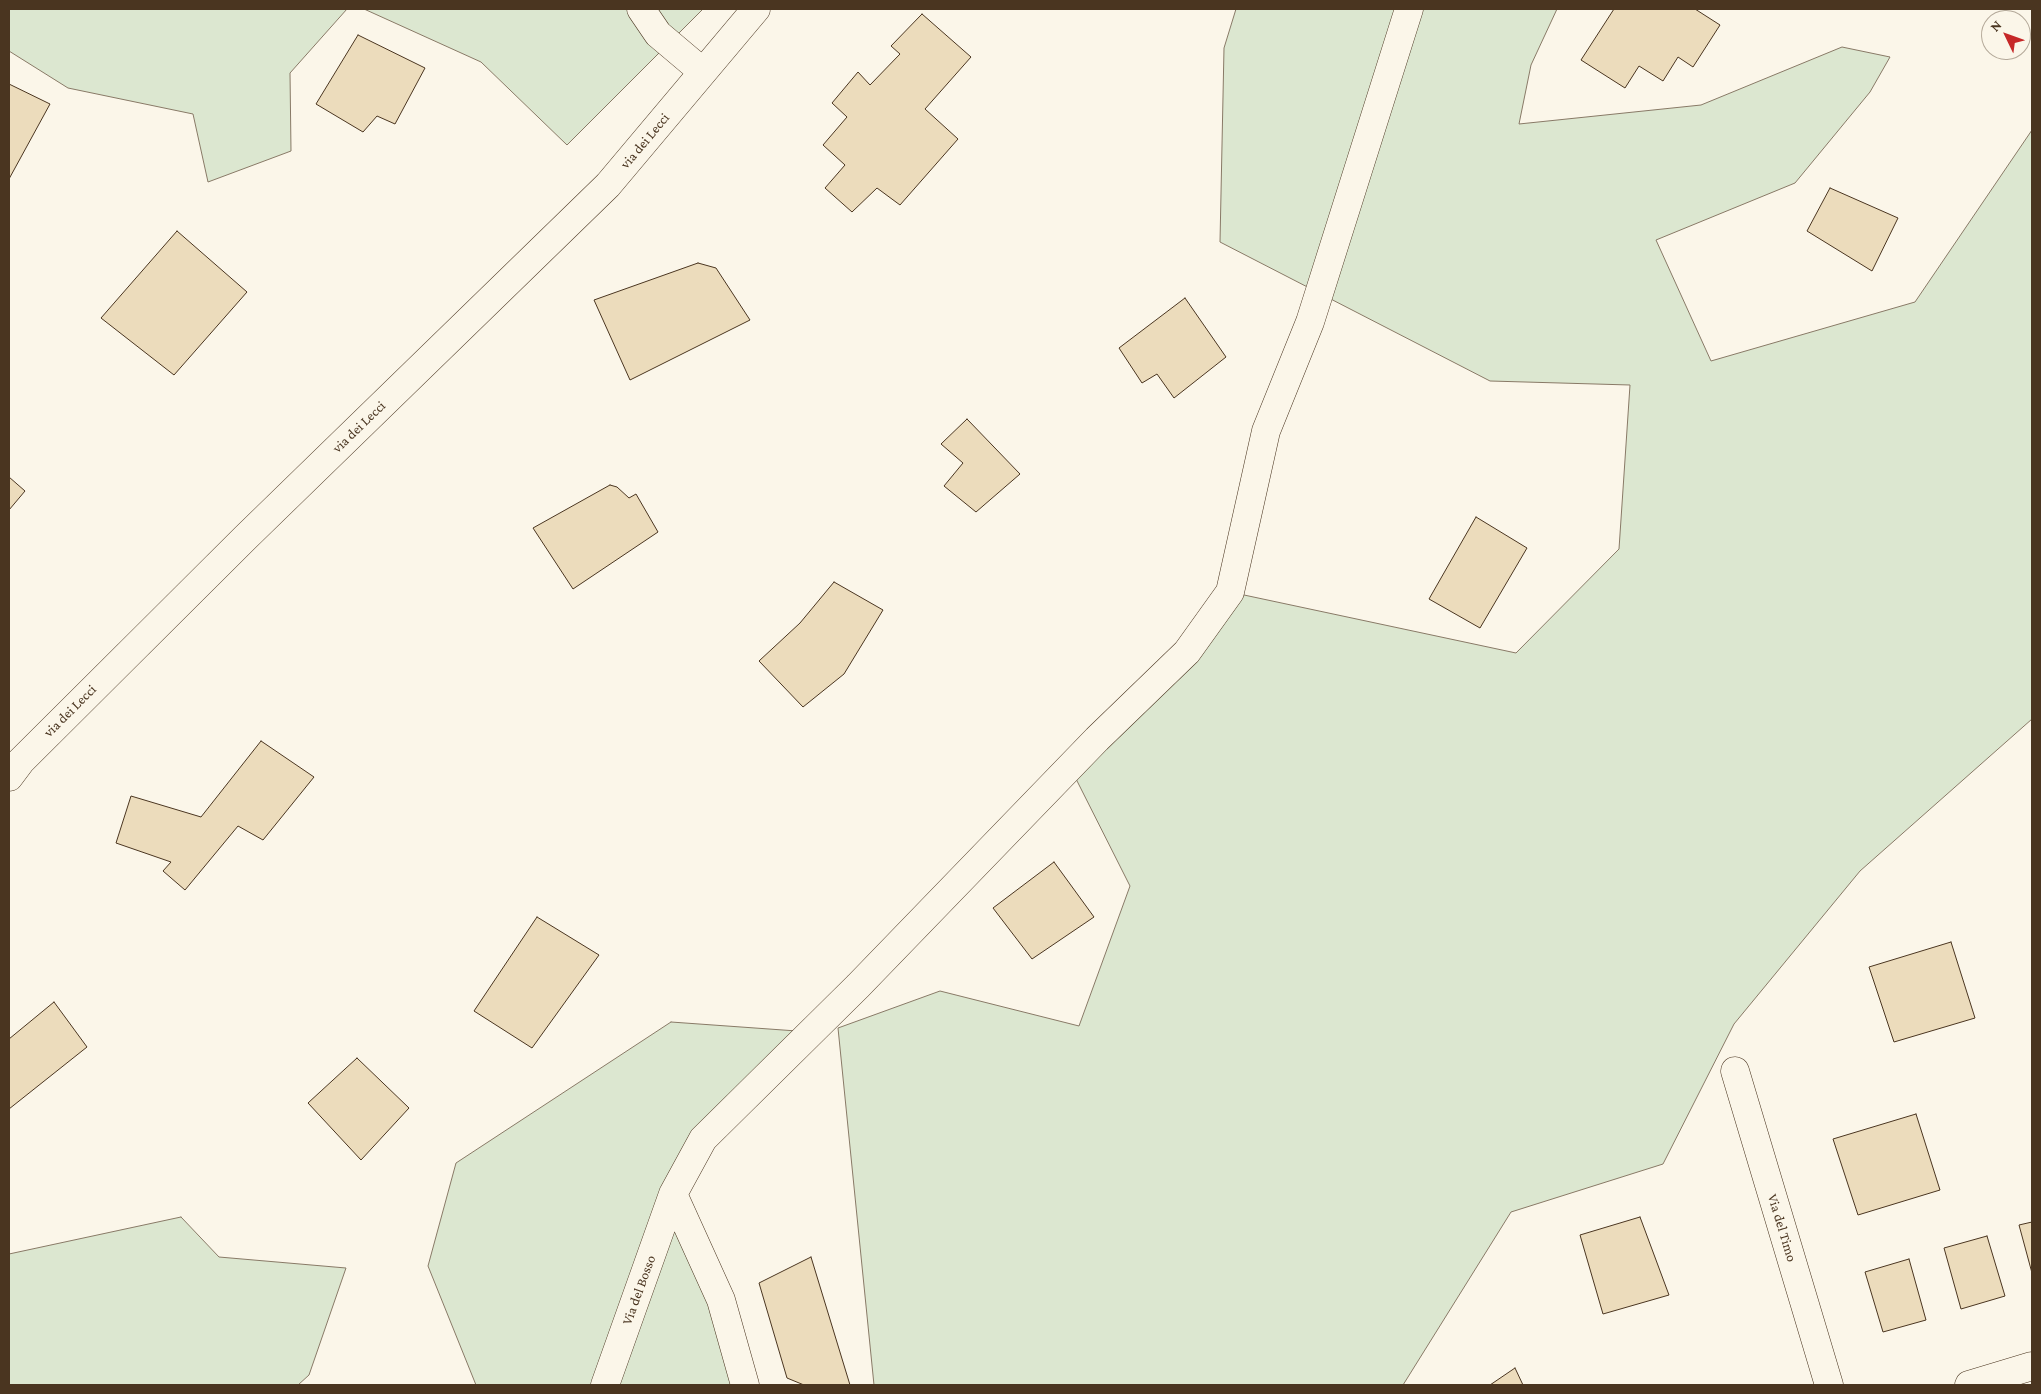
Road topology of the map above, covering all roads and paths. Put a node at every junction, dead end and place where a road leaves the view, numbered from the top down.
1 (641, 9) edge
2 (756, 9) edge
3 (1408, 9) edge
4 (703, 72) junction
5 (9, 777) edge
6 (1735, 1071) dead end
7 (674, 1194) junction
8 (2032, 1366) edge
9 (605, 1385) edge
10 (745, 1385) edge
11 (1828, 1385) edge
12 (1969, 1385) edge

1 - 4 street
2 - 4 street
3 - 7 street, Via del Bosso
4 - 5 street, via dei Lecci
6 - 11 street, Via del Timo
7 - 9 street, Via del Bosso
7 - 10 street
8 - 12 street

